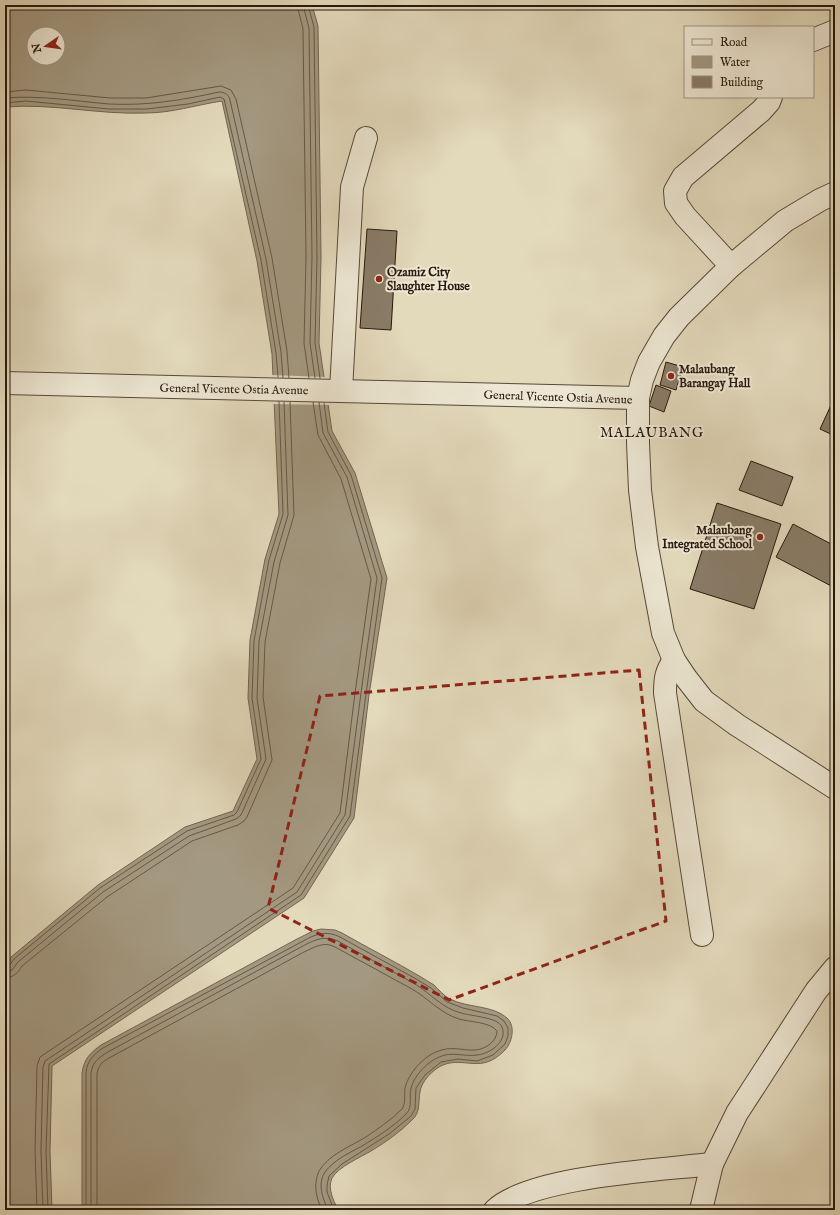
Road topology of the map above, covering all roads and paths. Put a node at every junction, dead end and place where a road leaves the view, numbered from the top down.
1 (835, 31) edge
2 (814, 40) edge
3 (770, 98) edge
4 (366, 138) dead end
5 (835, 193) edge
6 (731, 266) junction
7 (5, 383) edge
8 (339, 391) junction
9 (638, 398) junction
10 (674, 660) junction
11 (835, 788) edge
12 (702, 935) dead end
13 (835, 968) edge
14 (712, 1164) junction
15 (495, 1210) edge
16 (701, 1210) edge

1 - 2 street
3 - 6 street
4 - 8 street
5 - 6 street
6 - 9 street
7 - 8 street, General Vicente Ostia Avenue
8 - 9 street, General Vicente Ostia Avenue
9 - 10 street, General Vicente Ostia Avenue
10 - 11 street, General Vicente Ostia Avenue
10 - 12 street
13 - 14 street
14 - 15 street
14 - 16 street

